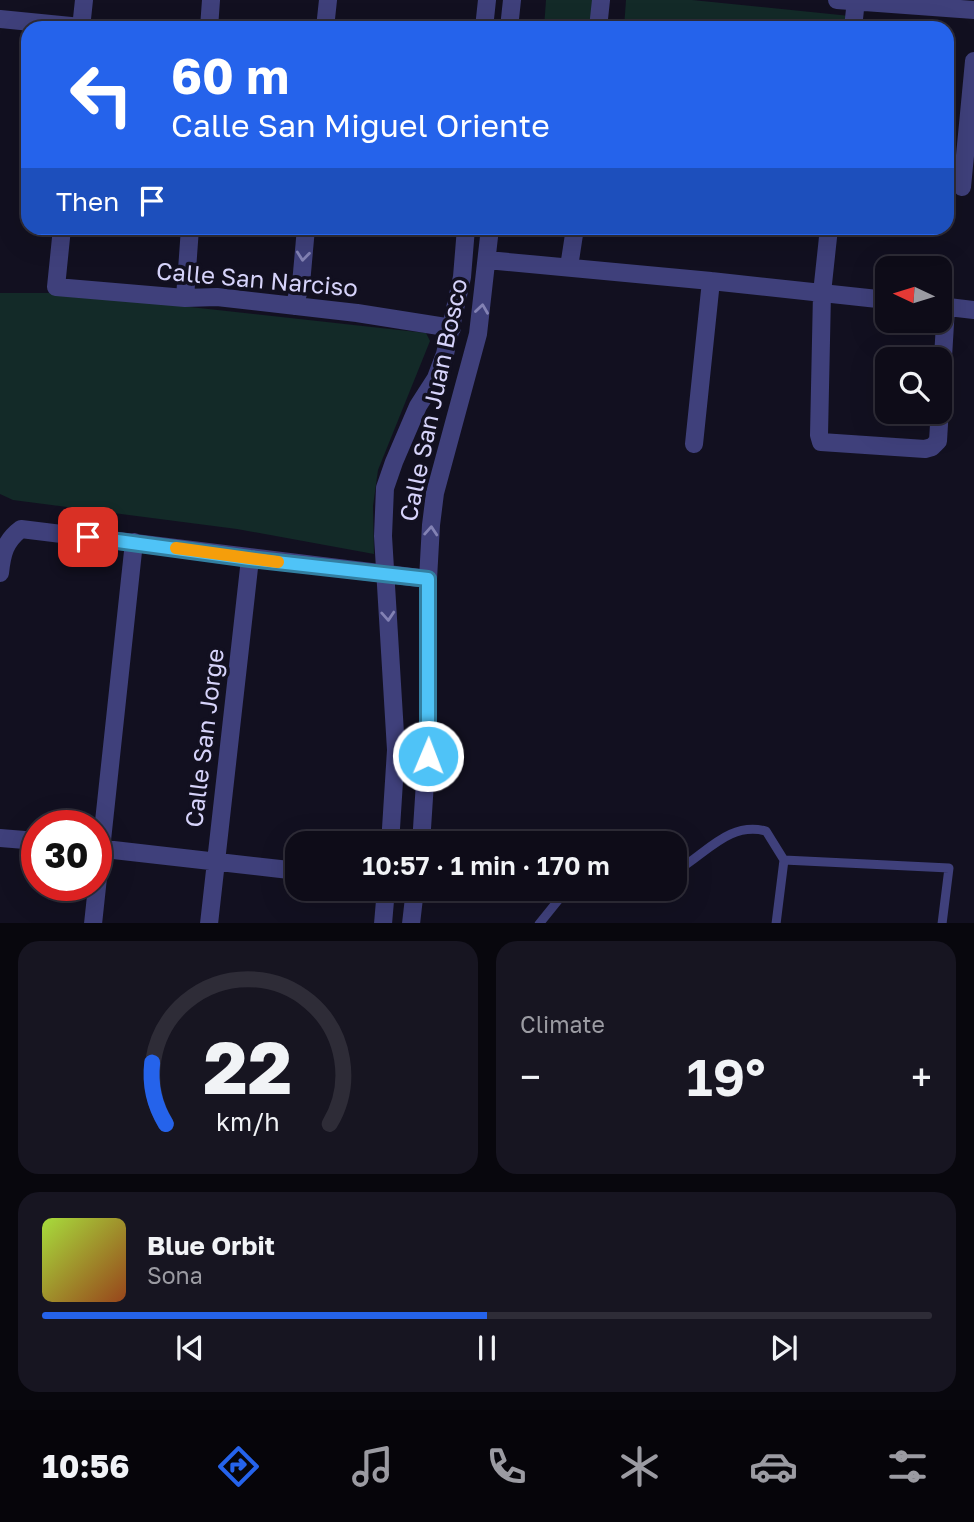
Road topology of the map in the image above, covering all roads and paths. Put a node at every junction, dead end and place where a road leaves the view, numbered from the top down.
1 (84, 0) edge
2 (211, 0) edge
3 (328, 0) edge
4 (486, 0) edge
5 (512, 0) edge
6 (601, 0) edge
7 (837, 0) edge
8 (856, 1) edge
9 (974, 10) edge
10 (0, 19) edge
11 (21, 21) edge
12 (82, 21) edge
13 (210, 21) edge
14 (326, 21) edge
15 (484, 21) edge
16 (510, 21) edge
17 (599, 21) edge
18 (854, 21) edge
19 (974, 61) edge
20 (961, 187) edge
21 (61, 235) edge
22 (189, 235) edge
23 (305, 235) edge
24 (465, 235) edge
25 (489, 235) edge
26 (574, 235) edge
27 (829, 235) edge
28 (487, 260) junction
29 (569, 267) junction
30 (462, 273) junction
31 (485, 280) junction
32 (711, 281) junction
33 (822, 293) junction
34 (184, 298) junction
35 (875, 299) edge
36 (294, 306) junction
37 (952, 308) edge
38 (974, 310) edge
39 (452, 328) junction
40 (942, 333) edge
41 (694, 443) dead end
42 (134, 542) junction
43 (250, 559) junction
44 (0, 566) edge
45 (0, 573) edge
46 (385, 575) junction
47 (428, 579) junction
48 (103, 810) edge
49 (391, 831) edge
50 (422, 831) edge
51 (0, 838) edge
52 (21, 840) edge
53 (112, 849) edge
54 (784, 860) junction
55 (215, 861) junction
56 (687, 864) edge
57 (285, 869) edge
58 (95, 901) edge
59 (385, 901) edge
60 (414, 901) edge
61 (557, 901) edge
62 (93, 923) edge
63 (209, 923) edge
64 (383, 923) edge
65 (411, 923) edge
66 (539, 923) edge
67 (776, 923) edge
68 (942, 923) edge

1 - 12 street
2 - 13 street
3 - 14 street
4 - 15 street
5 - 16 street
6 - 17 street
7 - 8 street
8 - 9 street
8 - 18 street
10 - 11 street
19 - 20 street
21 - 34 street, Calle San Narciso
22 - 34 street
23 -> 36 street
24 - 30 street, Calle San Juan Bosco
25 - 28 street, Calle San Juan Bosco
26 - 29 street
27 - 33 street
28 - 29 street
28 - 31 street, Calle San Juan Bosco
29 - 32 street
30 - 31 street
30 - 39 street, Calle San Juan Bosco
47 -> 31 street, Calle San Juan Bosco
32 - 33 street
32 - 41 street
33 - 35 street
33 - 40 street
34 - 36 street, Calle San Narciso
36 - 39 street, Calle San Narciso
37 - 38 street
39 - 46 street, Calle San Juan Bosco
42 - 43 street
42 - 44 street
42 - 48 street
43 - 46 street
43 - 55 street, Calle San Jorge
44 - 45 street
46 - 47 street
46 -> 49 street, Calle San Juan Bosco
47 - 50 street, Calle San Juan Bosco
51 - 52 street
53 - 55 street
54 - 56 lane
54 - 67 lane
54 - 68 lane
55 - 57 street
55 - 63 street, Calle San Jorge
58 - 62 street
59 - 64 street
60 - 65 street
61 - 66 lane

